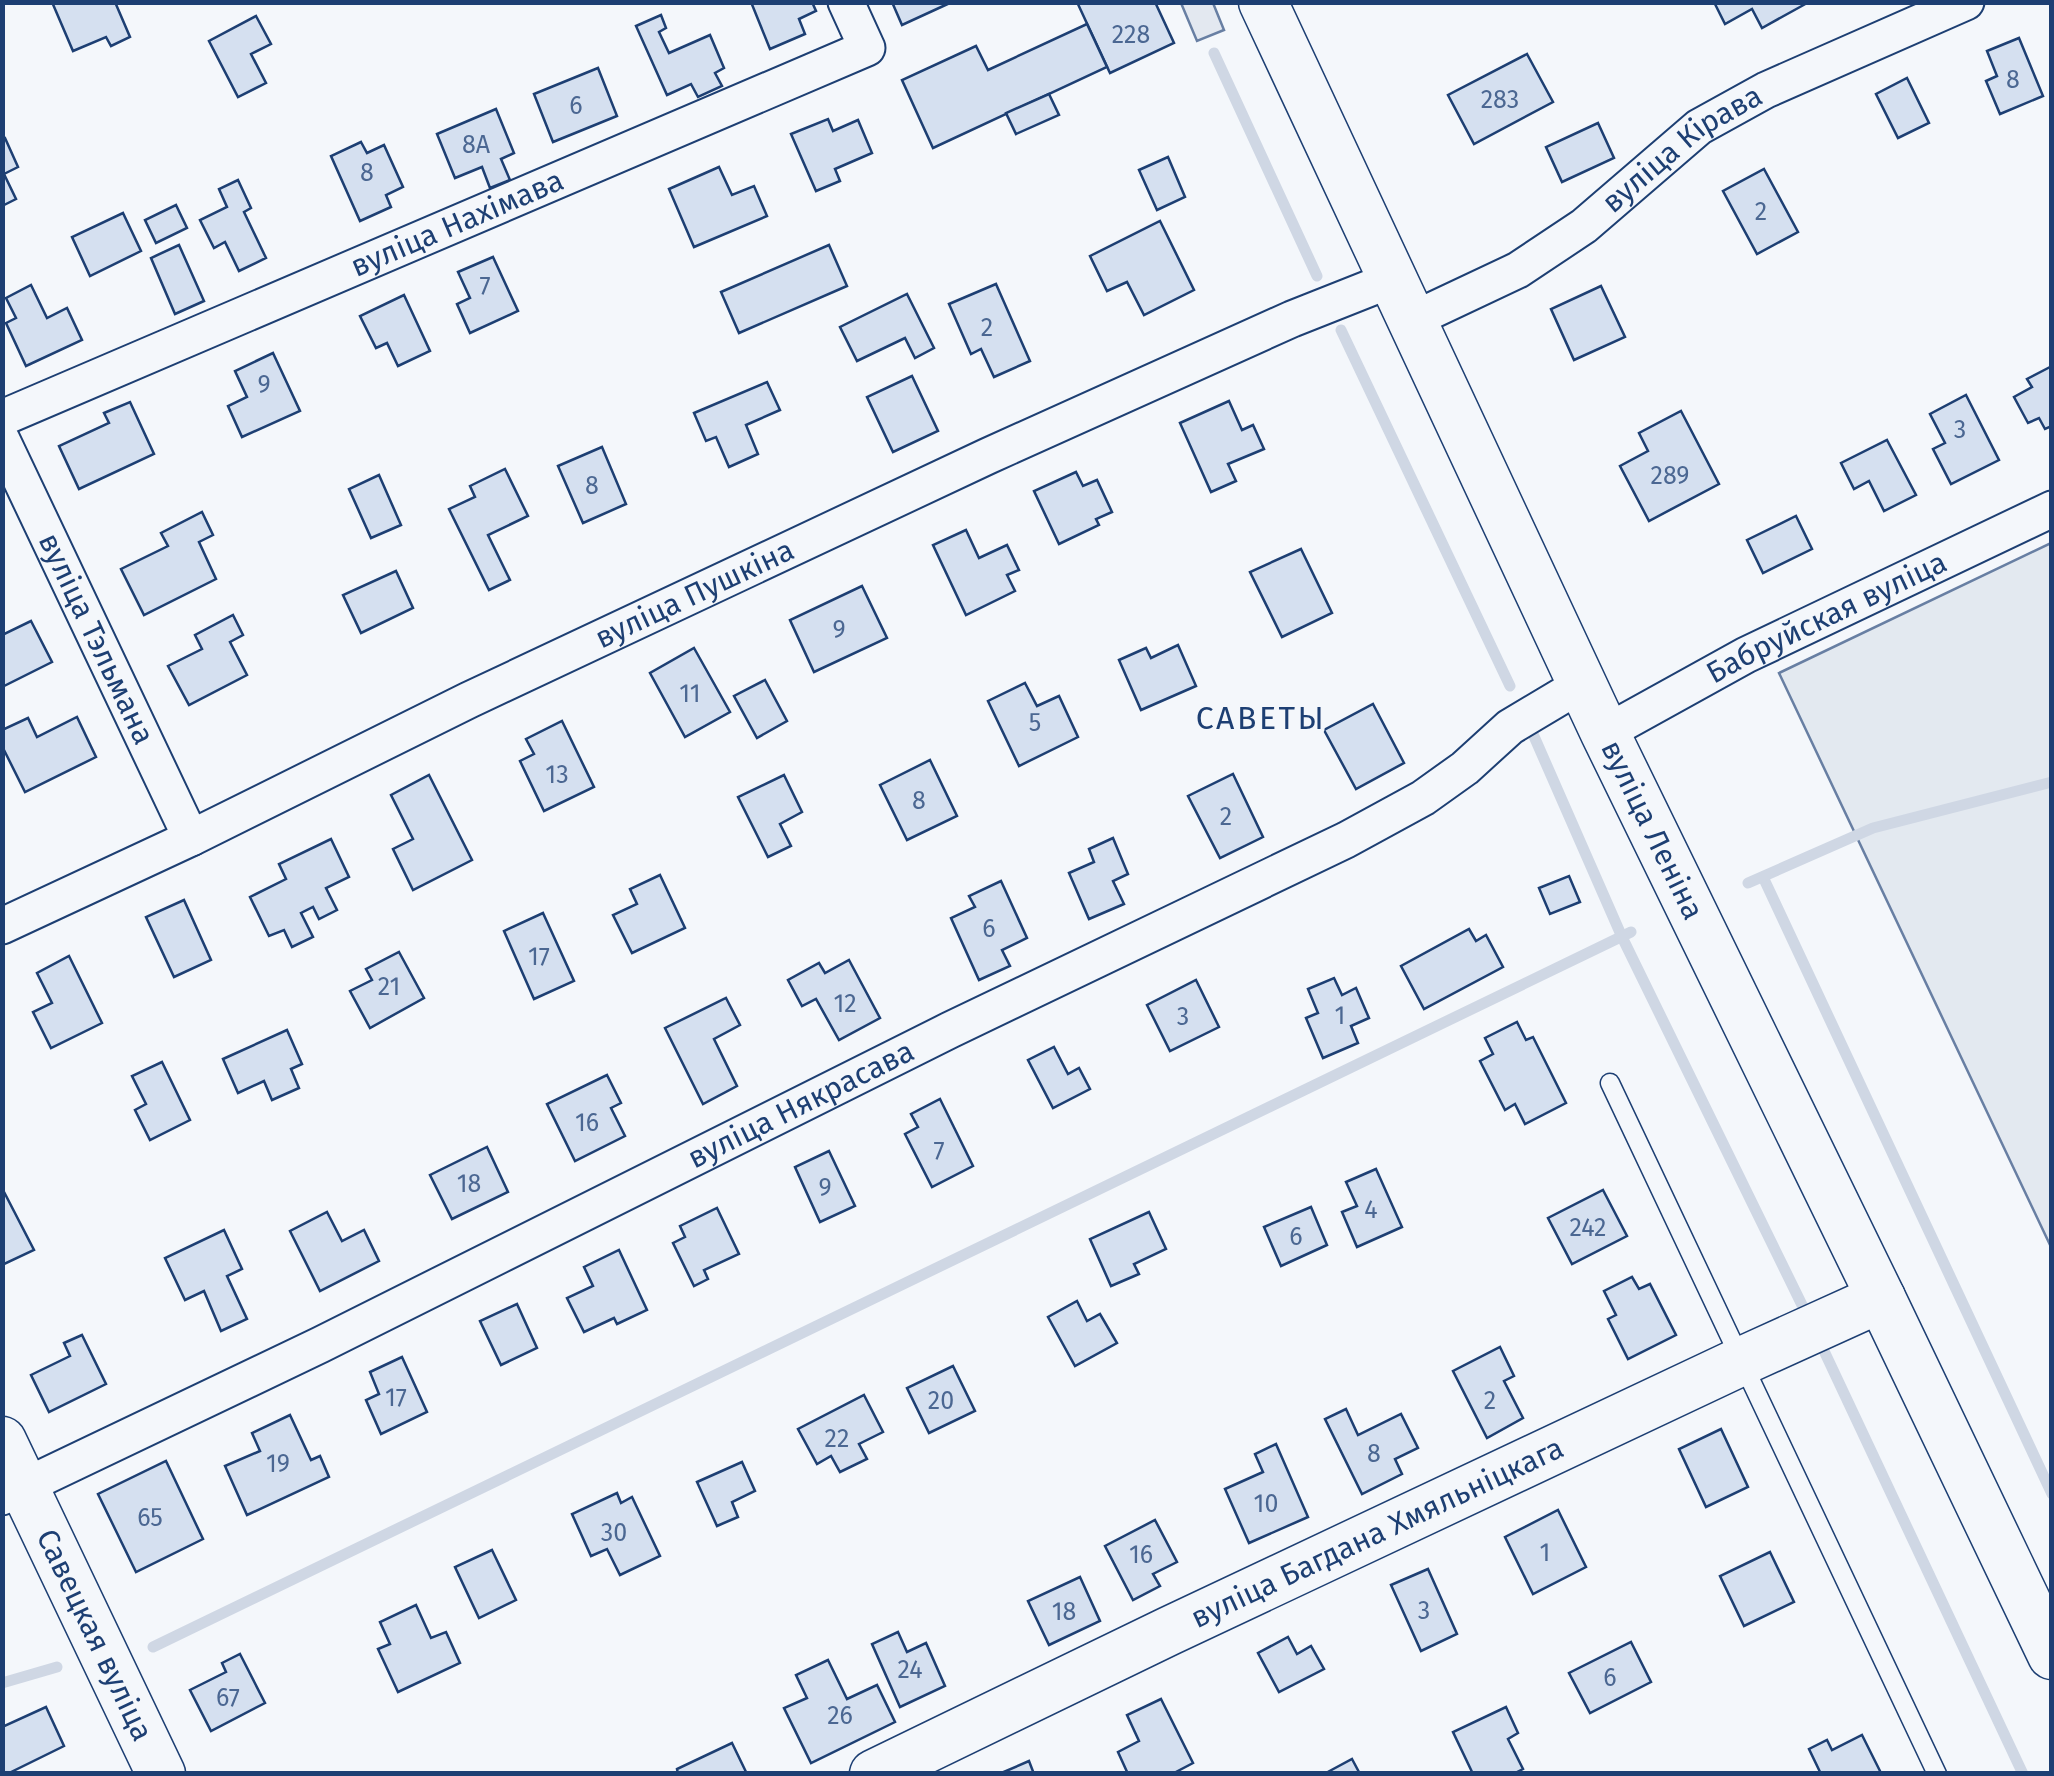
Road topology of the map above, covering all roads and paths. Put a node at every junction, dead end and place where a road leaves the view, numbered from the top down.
1 (846, 2) edge
2 (1263, 2) edge
3 (1966, 2) edge
4 (1402, 300) junction
5 (2, 418) edge
6 (2, 440) edge
7 (2052, 509) edge
8 (1582, 684) junction
9 (1605, 733) junction
10 (190, 838) junction
11 (2, 926) edge
12 (1610, 1083) dead end
13 (1881, 1298) junction
14 (1742, 1361) junction
15 (2, 1441) edge
16 (14, 1492) edge
17 (2052, 1654) edge
18 (161, 1774) edge
19 (874, 1774) edge
20 (1936, 1774) edge

1 - 5 street, вуліца Нахімава
2 - 4 main road, вуліца Леніна
3 - 4 street, вуліца Кірава
4 - 8 main road, вуліца Леніна
4 - 10 street, вуліца Пушкіна
6 - 10 street, вуліца Тэльмана
7 - 9 street, Бабруйская вуліца
8 - 9 main road, вуліца Леніна
8 - 16 street, вуліца Някрасава
9 - 13 main road, вуліца Леніна
10 - 11 street, вуліца Пушкіна
12 - 14 lane
13 - 14 main road, вуліца Багдана Хмяльніцкага
13 - 17 main road, вуліца Леніна
14 - 19 main road, вуліца Багдана Хмяльніцкага
14 - 20 lane
15 - 16 main road, Савецкая вуліца
16 - 18 main road, Савецкая вуліца

